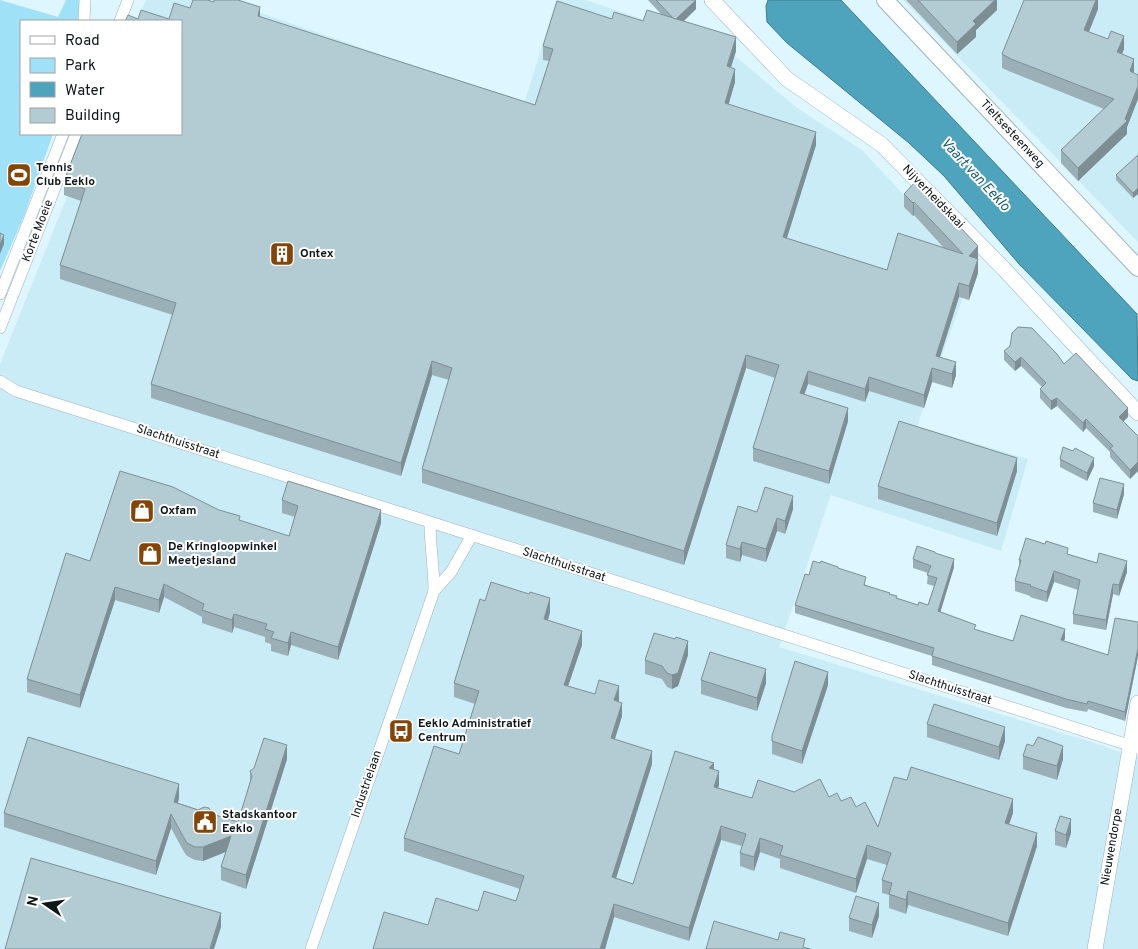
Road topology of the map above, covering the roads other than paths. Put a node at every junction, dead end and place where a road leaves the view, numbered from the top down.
1 (85, 0) edge
2 (128, 0) edge
3 (712, 0) edge
4 (885, 0) edge
5 (84, 20) edge
6 (120, 20) edge
7 (63, 135) edge
8 (76, 135) edge
9 (1138, 268) edge
10 (0, 294) edge
11 (0, 328) edge
12 (0, 381) edge
13 (1138, 413) edge
14 (430, 522) junction
15 (472, 535) junction
16 (434, 591) junction
17 (1138, 704) edge
18 (1134, 747) edge
19 (311, 949) edge
20 (1094, 949) edge

1 - 5 street
2 - 6 street
3 - 13 street, Nijverheidskaai
4 - 9 main road, Tieltsesteenweg
7 - 10 street, Korte Moeie
8 - 11 street, Korte Moeie
12 - 14 street, Slachthuisstraat
14 - 15 street, Slachthuisstraat
14 - 16 street, Industrielaan
15 - 16 street, Industrielaan
15 - 18 street, Slachthuisstraat
16 - 19 street, Industrielaan
17 - 18 street
18 - 20 street, Nieuwendorpe

